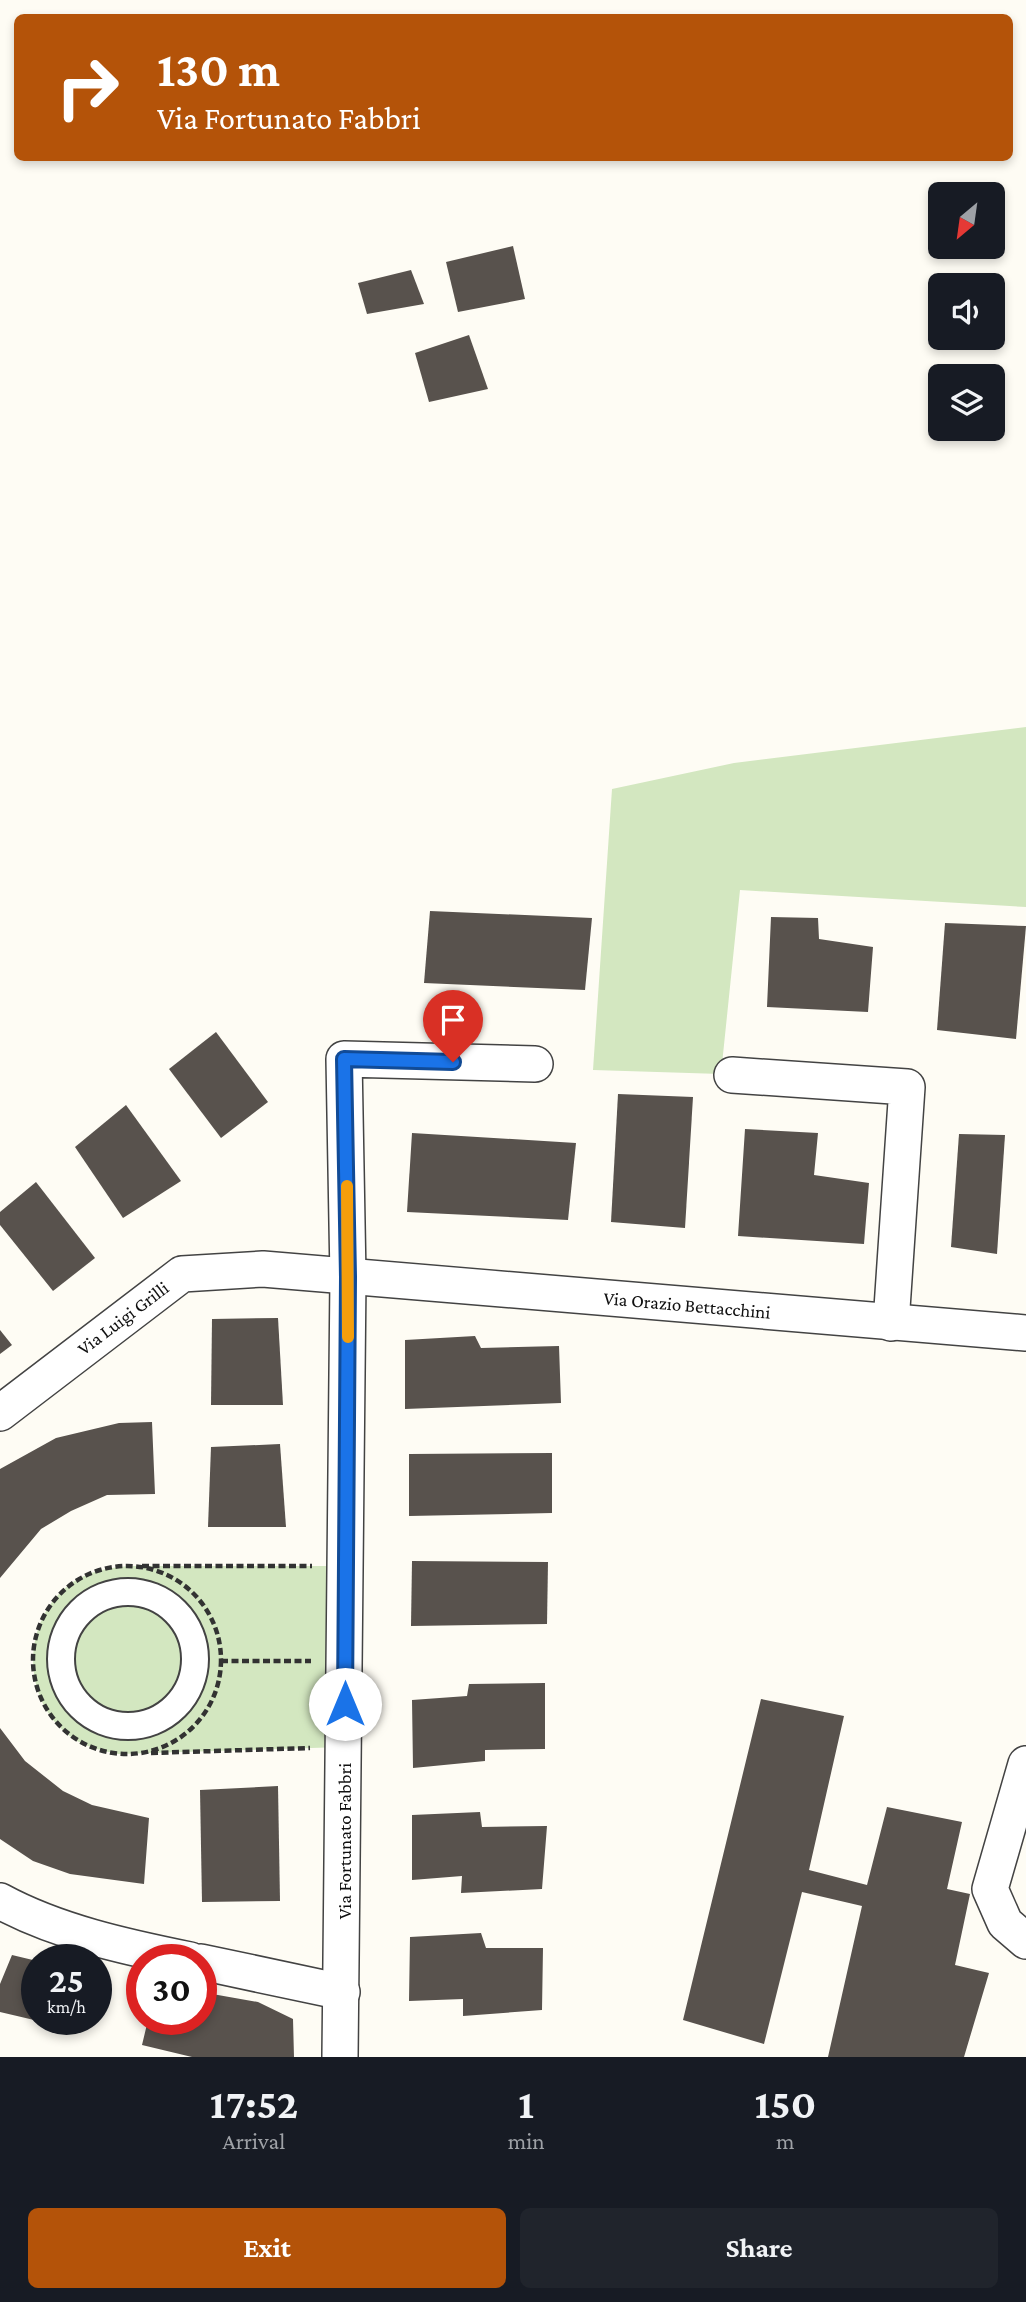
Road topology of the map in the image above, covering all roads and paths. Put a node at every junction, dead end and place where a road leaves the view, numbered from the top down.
1 (535, 1064) dead end
2 (732, 1075) dead end
3 (348, 1277) junction
4 (891, 1323) junction
5 (1026, 1333) edge
6 (0, 1413) edge
7 (128, 1566) junction
8 (346, 1566) junction
9 (221, 1661) junction
10 (345, 1661) junction
11 (190, 1686) joint
12 (344, 1747) junction
13 (118, 1754) junction
14 (1026, 1764) edge
15 (0, 1900) edge
16 (1026, 1941) edge
17 (126, 1946) edge
18 (217, 1965) edge
19 (342, 1992) junction
20 (340, 2057) edge

1 - 3 street, Via Fortunato Fabbri
2 - 4 street
3 - 4 street, Via Orazio Bettacchini
3 - 6 street, Via Luigi Grilli
3 - 8 street, Via Fortunato Fabbri
4 - 5 street, Via Orazio Bettacchini
7 - 8 path
7 - 9 path
7 - 13 path
8 - 10 street, Via Fortunato Fabbri
9 - 10 path
9 - 13 path
10 - 12 street, Via Fortunato Fabbri
11 - 11 street
12 - 13 path
12 - 19 street, Via Fortunato Fabbri
14 - 16 street
15 - 17 street
18 - 19 street
19 - 20 street, Via Fortunato Fabbri

